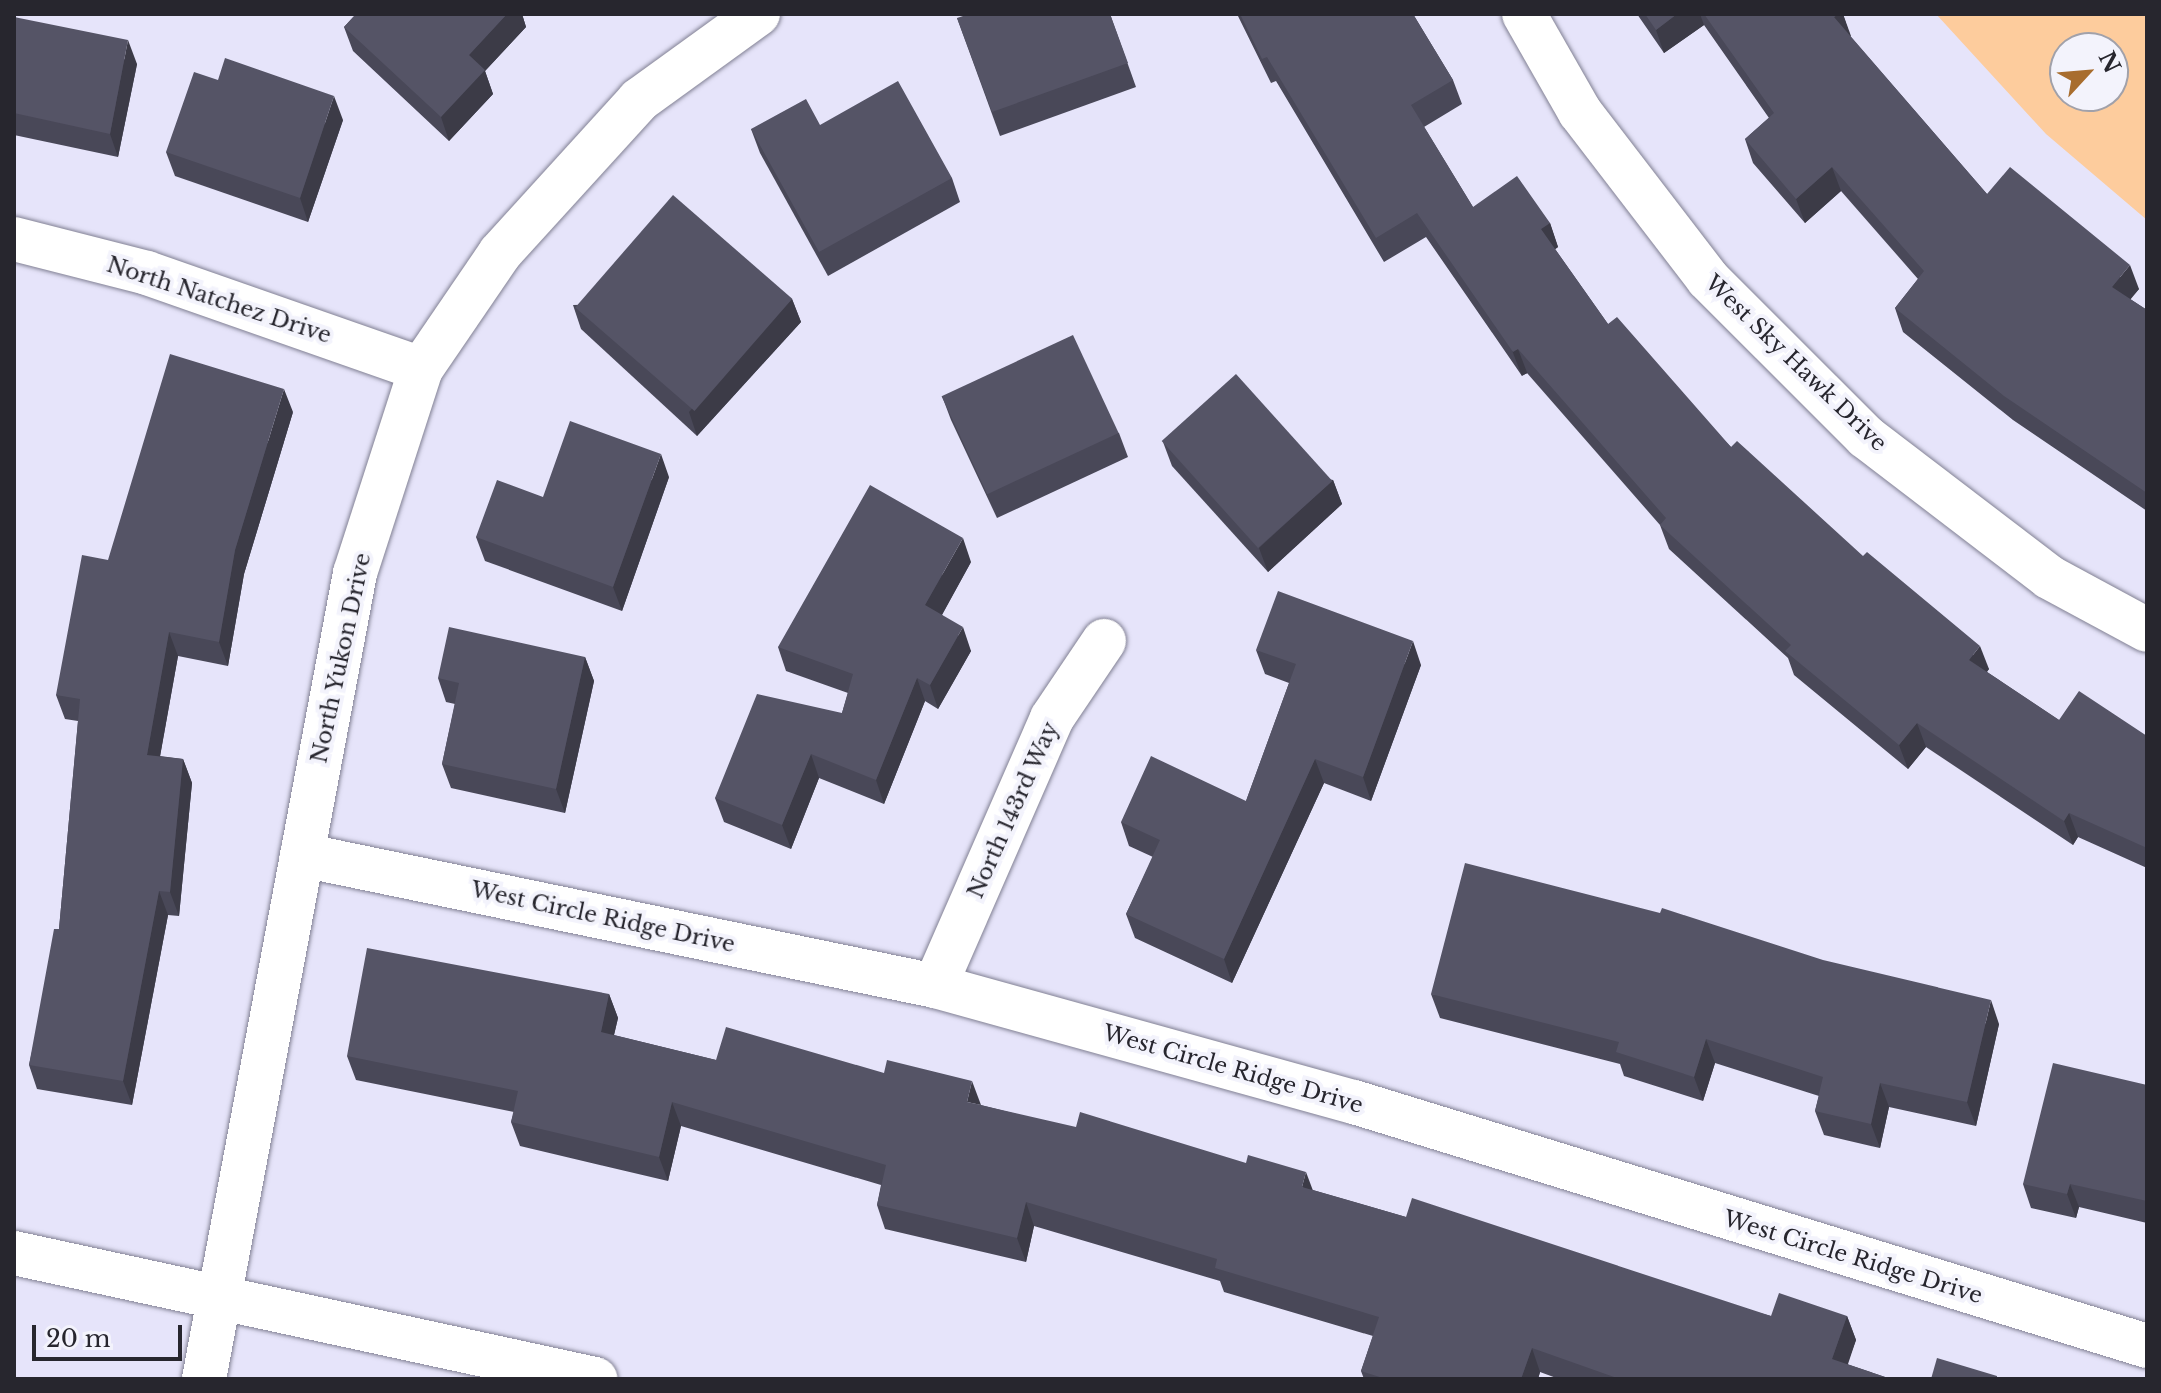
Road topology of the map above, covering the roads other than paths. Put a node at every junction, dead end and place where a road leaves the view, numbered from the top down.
1 (758, 14) edge
2 (1524, 14) edge
3 (14, 239) edge
4 (421, 369) junction
5 (2147, 630) edge
6 (1104, 641) dead end
7 (302, 855) junction
8 (935, 986) junction
9 (14, 1253) edge
10 (222, 1298) junction
11 (2147, 1346) edge
12 (204, 1379) edge
13 (595, 1379) edge

1 - 4 street, North Yukon Drive
2 - 5 street, West Sky Hawk Drive
3 - 4 street, North Natchez Drive
4 - 7 street, North Yukon Drive
6 - 8 street, North 143rd Way
7 - 8 street, West Circle Ridge Drive
7 - 10 street, North Yukon Drive
8 - 11 street, West Circle Ridge Drive
9 - 10 street
10 - 12 street, North Yukon Drive
10 - 13 street

